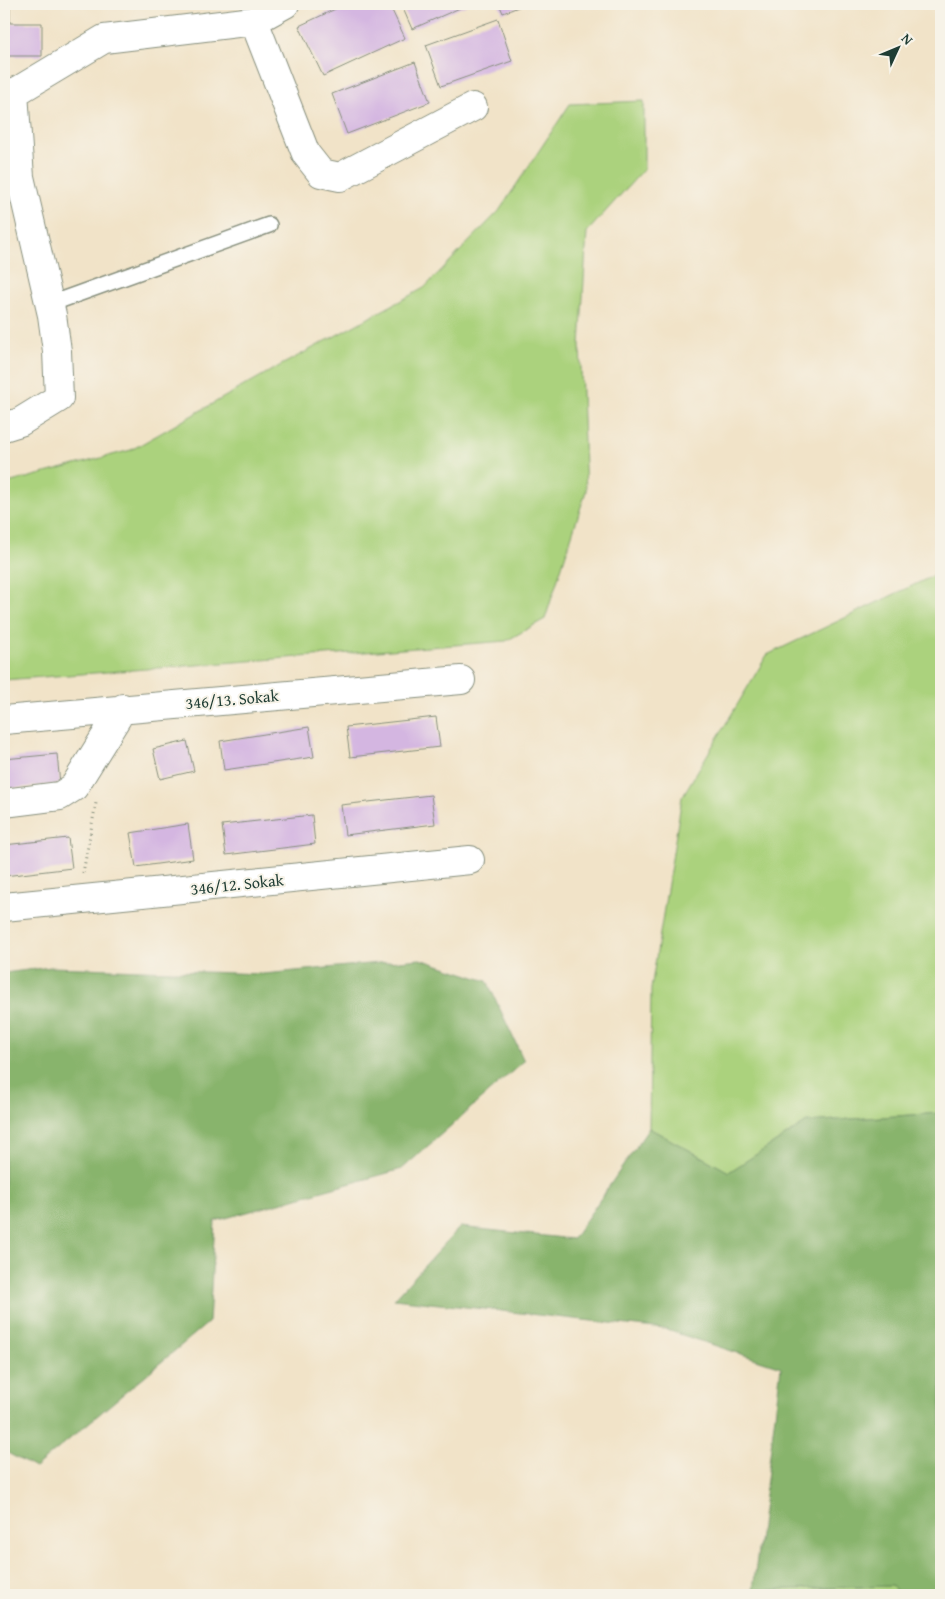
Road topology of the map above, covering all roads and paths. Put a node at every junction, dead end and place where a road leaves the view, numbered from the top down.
1 (285, 4) edge
2 (254, 21) junction
3 (9, 93) edge
4 (473, 107) dead end
5 (269, 225) dead end
6 (50, 304) junction
7 (4, 426) edge
8 (461, 680) dead end
9 (123, 708) junction
10 (4, 720) edge
11 (98, 795) dead end
12 (4, 803) edge
13 (470, 860) dead end
14 (80, 877) dead end
15 (4, 907) edge

1 - 2 street
2 - 3 street
2 - 4 street
3 - 6 street
5 - 6 lane
6 - 7 street
8 - 9 street, 346/13. Sokak
9 - 10 street, 346/13. Sokak
9 - 12 street
11 - 14 path
13 - 15 street, 346/12. Sokak

